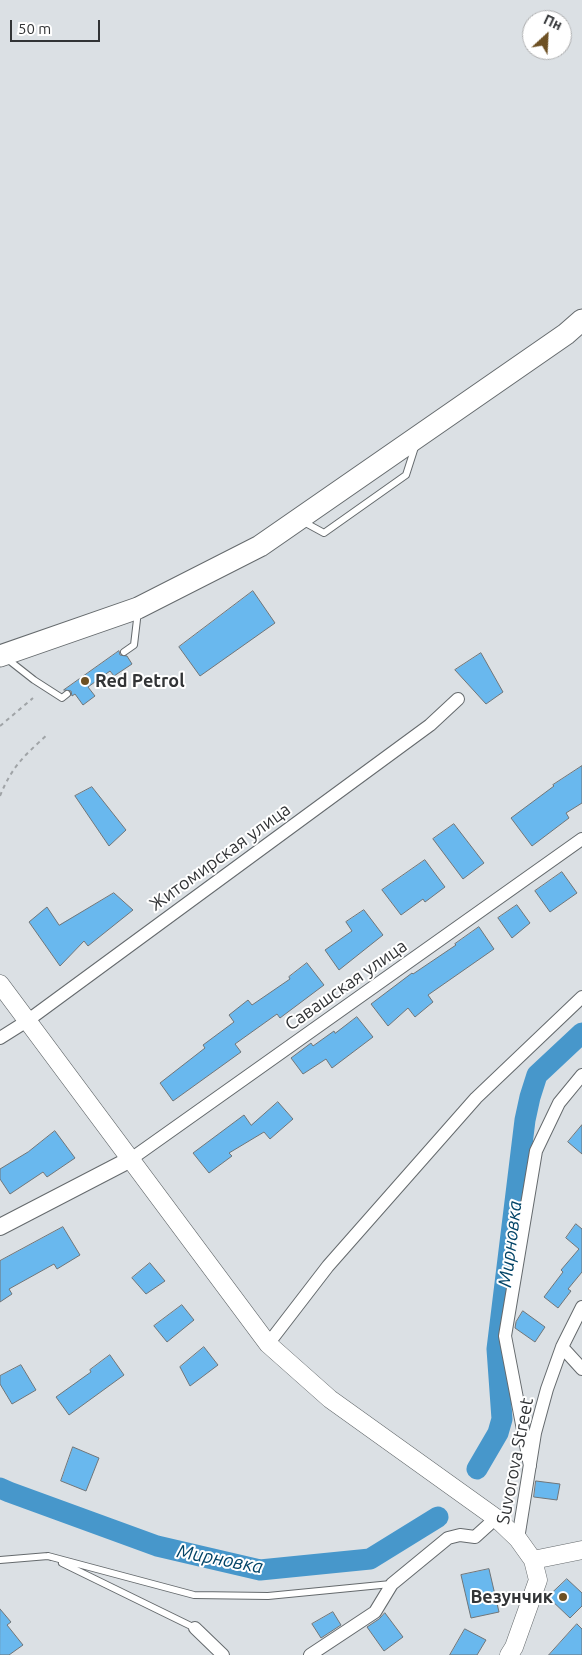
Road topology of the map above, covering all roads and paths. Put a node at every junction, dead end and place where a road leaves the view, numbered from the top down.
1 (582, 320) edge
2 (138, 608) junction
3 (124, 652) dead end
4 (1, 656) edge
5 (67, 694) dead end
6 (34, 698) dead end
7 (458, 699) dead end
8 (0, 726) edge
9 (48, 734) dead end
10 (0, 796) edge
11 (582, 839) edge
12 (0, 984) edge
13 (582, 997) edge
14 (27, 1020) junction
15 (0, 1038) edge
16 (582, 1075) edge
17 (131, 1159) junction
18 (0, 1227) edge
19 (582, 1307) edge
20 (268, 1344) junction
21 (562, 1348) junction
22 (582, 1369) edge
23 (530, 1466) junction
24 (496, 1518) junction
25 (518, 1539) junction
26 (582, 1550) edge
27 (48, 1556) junction
28 (0, 1560) edge
29 (533, 1560) junction
30 (392, 1584) junction
31 (195, 1628) joint
32 (515, 1652) edge
33 (223, 1655) edge
34 (310, 1655) edge

1 - 2 highway
2 - 3 lane
2 - 4 highway
4 - 5 lane
6 - 8 path
7 - 14 street, Житомирская улица
9 - 10 path
11 - 17 street, Савашская улица
12 - 14 main road
13 - 20 street
14 - 15 street, Житомирская улица
14 - 17 main road
16 - 23 street
17 - 18 street
17 - 20 main road
19 - 21 street, Suvorova Street
20 - 24 main road
21 - 22 street
21 - 23 street, Suvorova Street
23 - 25 street, Suvorova Street
24 - 25 main road
24 - 30 street
25 - 29 main road
26 - 29 main road
27 - 28 lane
27 - 30 lane
27 - 31 lane
29 - 32 main road
30 - 34 street
31 - 33 street

